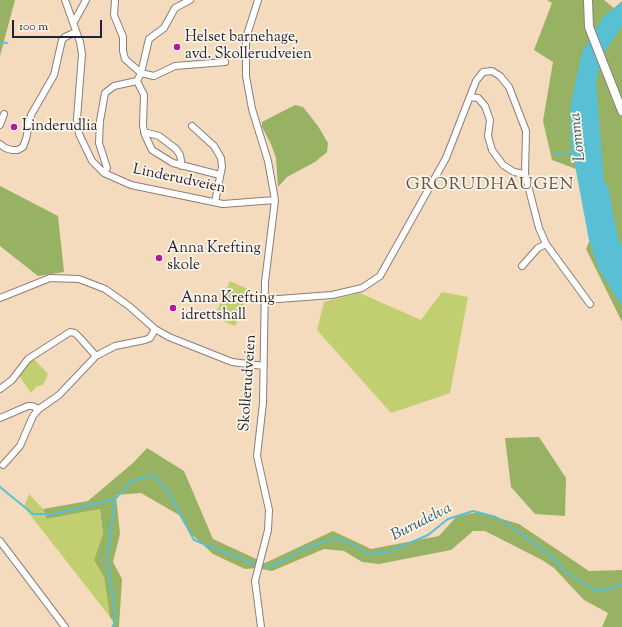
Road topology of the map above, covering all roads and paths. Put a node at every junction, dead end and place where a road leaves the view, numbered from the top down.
1 (65, 0) edge
2 (86, 0) edge
3 (115, 0) edge
4 (190, 0) edge
5 (258, 0) edge
6 (588, 0) edge
7 (74, 22) junction
8 (76, 32) junction
9 (225, 62) dead end
10 (141, 73) junction
11 (137, 81) junction
12 (470, 97) junction
13 (622, 111) edge
14 (4, 114) dead end
15 (0, 126) edge
16 (192, 126) dead end
17 (144, 132) junction
18 (0, 144) edge
19 (182, 166) junction
20 (104, 173) junction
21 (526, 174) junction
22 (220, 175) junction
23 (274, 200) junction
24 (215, 202) junction
25 (546, 244) junction
26 (522, 266) dead end
27 (0, 298) edge
28 (265, 300) junction
29 (590, 304) dead end
30 (155, 329) junction
31 (96, 356) junction
32 (264, 366) junction
33 (0, 389) edge
34 (38, 409) junction
35 (0, 418) edge
36 (2, 465) dead end
37 (0, 541) edge
38 (65, 627) edge
39 (261, 627) edge

1 - 7 street, Linderudveien
2 - 7 street
3 - 10 street
4 - 10 street
5 - 23 street, Skollerudveien
6 - 13 main road
7 - 8 street, Linderudveien
8 - 18 street
8 - 20 street, Linderudveien
9 - 10 street
10 - 11 street
11 - 17 street
11 - 20 street
12 - 21 street
12 - 21 street
12 - 28 street
14 - 15 street
16 - 22 street
17 - 19 street
17 - 19 street
19 - 22 street
20 - 24 street, Linderudveien
21 - 25 street
22 - 24 street
23 - 24 street, Linderudveien
23 - 28 street, Skollerudveien
25 - 26 street
25 - 29 street
27 - 30 street
28 - 32 street, Skollerudveien
30 - 31 street
30 - 32 street
31 - 33 street
31 - 34 street
32 - 39 street, Skollerudveien
34 - 35 street
34 - 36 street
37 - 38 street

